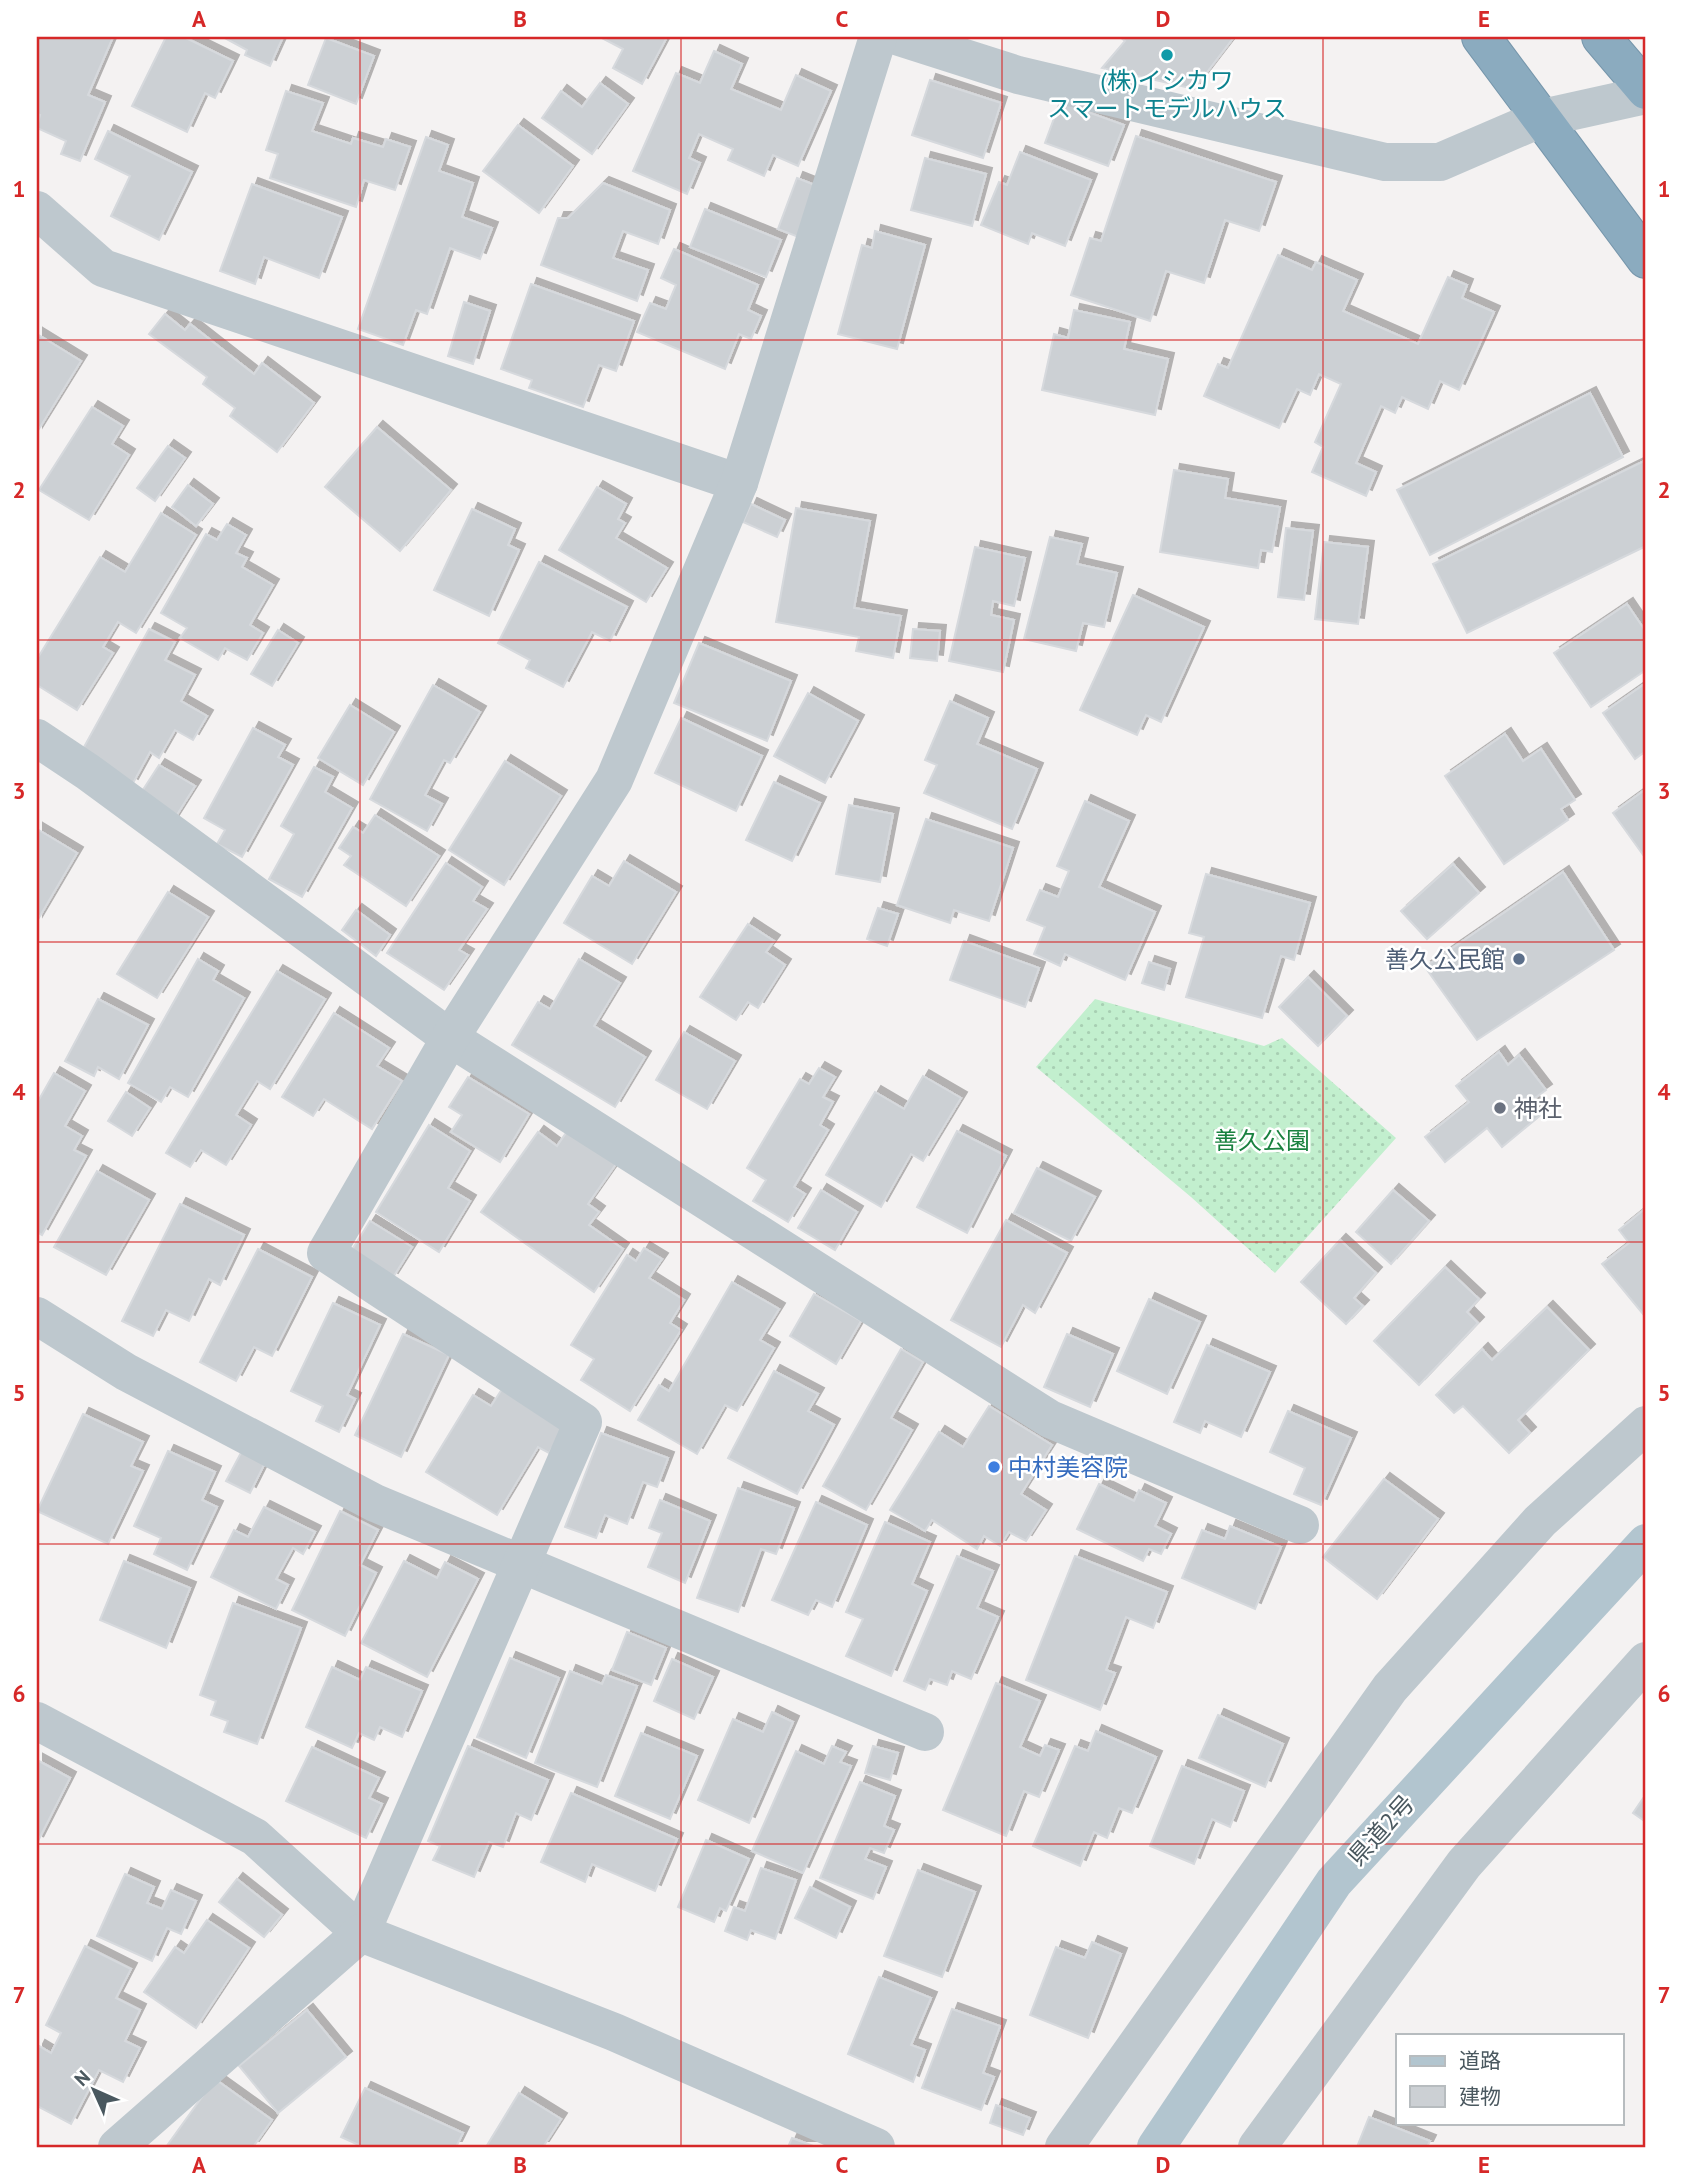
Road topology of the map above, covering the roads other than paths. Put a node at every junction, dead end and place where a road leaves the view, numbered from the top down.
1 (878, 37) edge
2 (899, 37) edge
3 (1481, 37) edge
4 (1601, 37) edge
5 (1646, 92) edge
6 (1542, 118) junction
7 (37, 209) edge
8 (1646, 259) edge
9 (739, 483) junction
10 (37, 738) edge
11 (450, 1038) junction
12 (37, 1317) edge
13 (1646, 1425) edge
14 (1300, 1525) dead end
15 (1646, 1543) edge
16 (520, 1564) junction
17 (1646, 1661) edge
18 (37, 1721) edge
19 (925, 1732) dead end
20 (361, 1933) junction
21 (117, 2147) edge
22 (876, 2147) edge
23 (1064, 2147) edge
24 (1156, 2147) edge
25 (1257, 2147) edge

1 - 9 street
2 - 6 street
3 - 6 highway
4 - 5 highway
5 - 6 street
6 - 8 highway
7 - 9 street
9 - 11 street
10 - 11 street
11 - 14 street
11 - 16 street
12 - 16 street
13 - 23 street
15 - 24 main road, 県道2号
16 - 19 street
16 - 20 street
17 - 25 street
18 - 20 street
20 - 21 street
20 - 22 street

